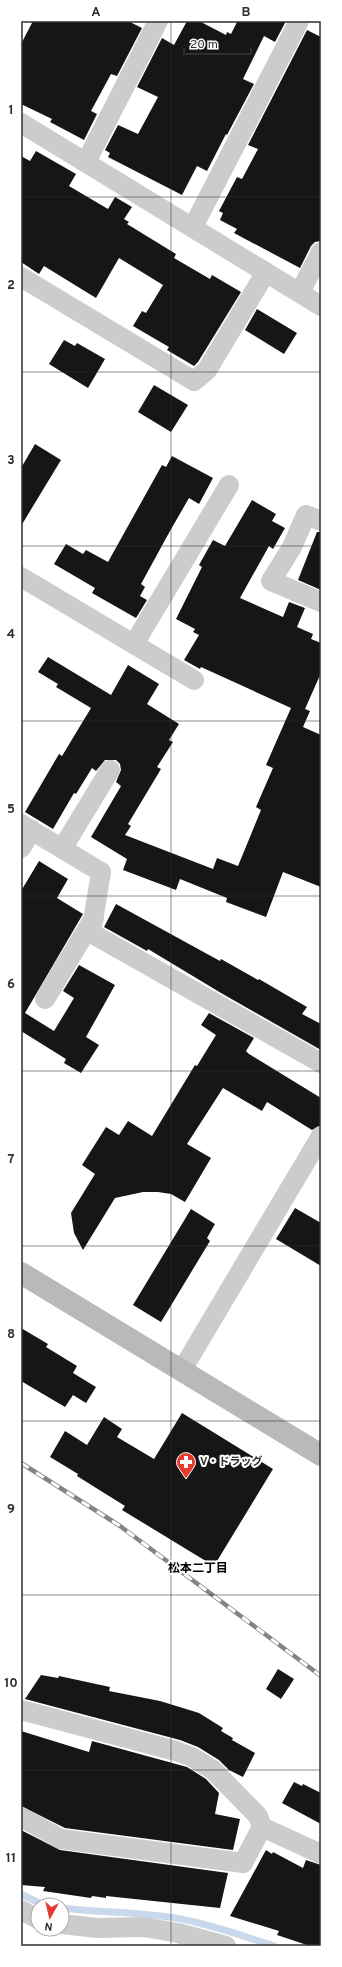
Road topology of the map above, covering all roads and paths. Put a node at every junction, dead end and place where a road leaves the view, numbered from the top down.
1 (158, 21) edge
2 (299, 21) edge
3 (21, 123) edge
4 (86, 162) junction
5 (193, 227) junction
6 (321, 252) edge
7 (266, 272) junction
8 (21, 277) edge
9 (300, 292) junction
10 (321, 306) edge
11 (229, 485) dead end
12 (321, 522) edge
13 (21, 577) edge
14 (321, 602) edge
15 (134, 644) junction
16 (194, 680) dead end
17 (110, 770) dead end
18 (26, 827) edge
19 (21, 848) edge
20 (62, 849) junction
21 (94, 918) junction
22 (44, 999) dead end
23 (321, 1063) edge
24 (321, 1136) edge
25 (21, 1273) edge
26 (182, 1370) junction
27 (321, 1455) edge
28 (21, 1710) edge
29 (21, 1817) edge
30 (262, 1827) junction
31 (321, 1854) edge
32 (21, 1910) edge
33 (30, 1915) edge
34 (70, 1925) edge
35 (226, 1946) edge

1 - 4 street
2 - 5 street
3 - 4 street
4 - 5 street
5 - 7 street
6 - 9 street
7 - 8 street
7 - 9 street
9 - 10 street
11 - 15 street
12 - 14 street
13 - 15 street
15 - 16 street
17 - 20 street
18 - 19 street
18 - 20 street
20 - 21 street
21 - 22 street
21 - 23 street
24 - 26 street
25 - 26 street
26 - 27 street
28 - 30 street
29 - 30 street
30 - 31 street
32 - 33 street
34 - 35 street

